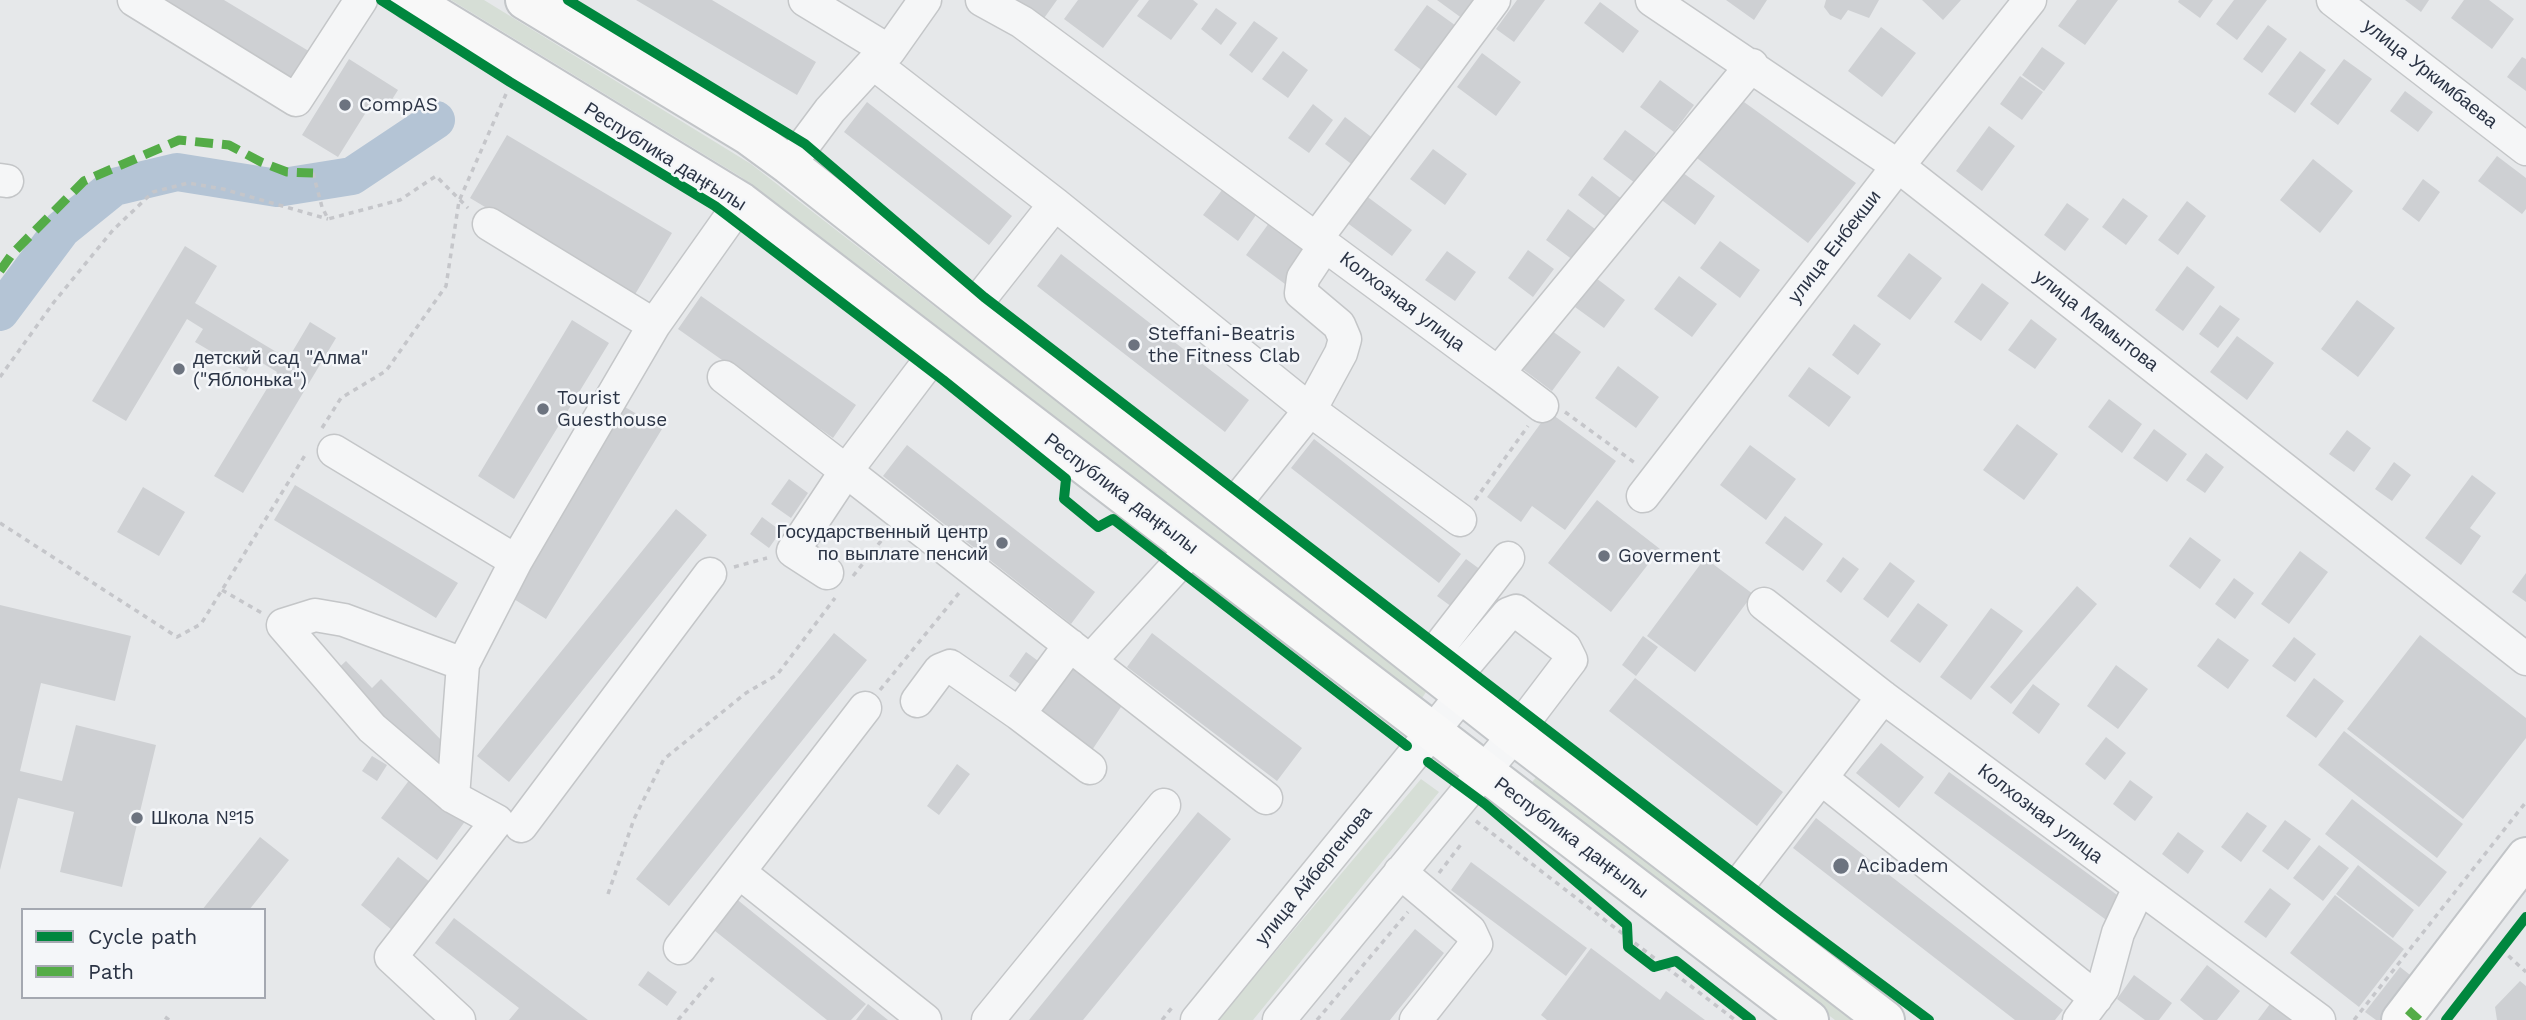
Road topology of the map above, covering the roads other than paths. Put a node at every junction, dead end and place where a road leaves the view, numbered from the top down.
1 (134, 0) edge
2 (362, 0) edge
3 (410, 0) edge
4 (525, 0) edge
5 (805, 0) edge
6 (925, 0) edge
7 (982, 0) edge
8 (1494, 0) edge
9 (1653, 0) edge
10 (2030, 0) edge
11 (2333, 0) edge
12 (881, 57) junction
13 (1752, 65) junction
14 (2526, 149) edge
15 (789, 165) junction
16 (1898, 166) junction
17 (741, 202) junction
18 (1055, 204) junction
19 (489, 224) road end
20 (1320, 242) junction
21 (972, 309) junction
22 (654, 325) junction
23 (936, 352) junction
24 (1498, 373) junction
25 (724, 377) dead end
26 (1542, 407) road end
27 (1310, 410) junction
28 (322, 442) road end
29 (846, 471) junction
30 (1650, 488) road end
31 (1229, 511) junction
32 (1460, 520) road end
33 (1192, 549) junction
34 (1508, 558) dead end
35 (516, 561) junction
36 (710, 574) road end
37 (836, 585) road end
38 (1764, 604) dead end
39 (1080, 653) junction
40 (2526, 659) edge
41 (463, 664) junction
42 (1446, 681) junction
43 (1883, 697) junction
44 (917, 701) dead end
45 (865, 708) road end
46 (1019, 714) junction
47 (1432, 732) junction
48 (1514, 734) junction
49 (1090, 768) dead end
50 (1484, 771) junction
51 (1821, 778) junction
52 (453, 797) junction
53 (1266, 798) dead end
54 (1164, 805) dead end
55 (521, 826) dead end
56 (2526, 857) edge
57 (739, 872) junction
58 (1400, 872) junction
59 (2139, 888) junction
60 (1728, 899) junction
61 (680, 948) dead end
62 (2087, 1009) edge
63 (2410, 1017) edge
64 (459, 1020) edge
65 (925, 1020) edge
66 (988, 1020) edge
67 (1197, 1020) edge
68 (1279, 1020) edge
69 (1416, 1020) edge
70 (1809, 1020) edge
71 (1885, 1020) edge
72 (2319, 1020) edge

1 - 2 street
3 - 17 main road, Республика даңғылы
4 - 15 main road
5 - 12 street
6 - 12 street
7 - 20 street, Колхозная улица
8 - 20 street
9 - 13 street, улица Мамытова
10 - 16 street, улица Енбекши
11 - 14 street, улица Уркимбаева
12 - 15 street
12 - 18 street
13 - 16 street, улица Мамытова
13 - 24 street
15 - 21 main road
16 - 30 street, улица Енбекши
16 - 40 street, улица Мамытова
17 - 22 street
17 - 23 main road, Республика даңғылы
18 - 21 street
18 - 27 street
19 - 22 street
20 - 24 street, Колхозная улица
20 - 27 street
21 - 31 main road
22 - 35 street
23 - 29 street
23 - 33 main road, Республика даңғылы
24 - 26 street, Колхозная улица
25 - 29 street
27 - 31 street
27 - 32 street
28 - 35 street
29 - 37 street
29 - 39 street
31 - 42 main road
33 - 39 street
33 - 47 main road, Республика даңғылы
34 - 42 street
35 - 41 street
36 - 55 street
38 - 43 street, Колхозная улица
39 - 46 street
39 - 53 street
41 - 52 street
41 - 52 street
42 - 47 street, улица Айбергенова
42 - 48 main road
42 - 48 street
43 - 51 street
43 - 59 street, Колхозная улица
44 - 46 street
45 - 57 street
46 - 49 street
47 - 50 main road, Республика даңғылы
47 - 67 street, улица Айбергенова
48 - 50 street
48 - 60 main road
50 - 58 street
50 - 70 main road, Республика даңғылы
51 - 60 street
51 - 62 street
52 - 64 street
54 - 66 street
56 - 63 main road
57 - 61 street
57 - 65 street
58 - 68 street
58 - 69 street
59 - 62 street
59 - 72 street, Колхозная улица
60 - 71 main road

